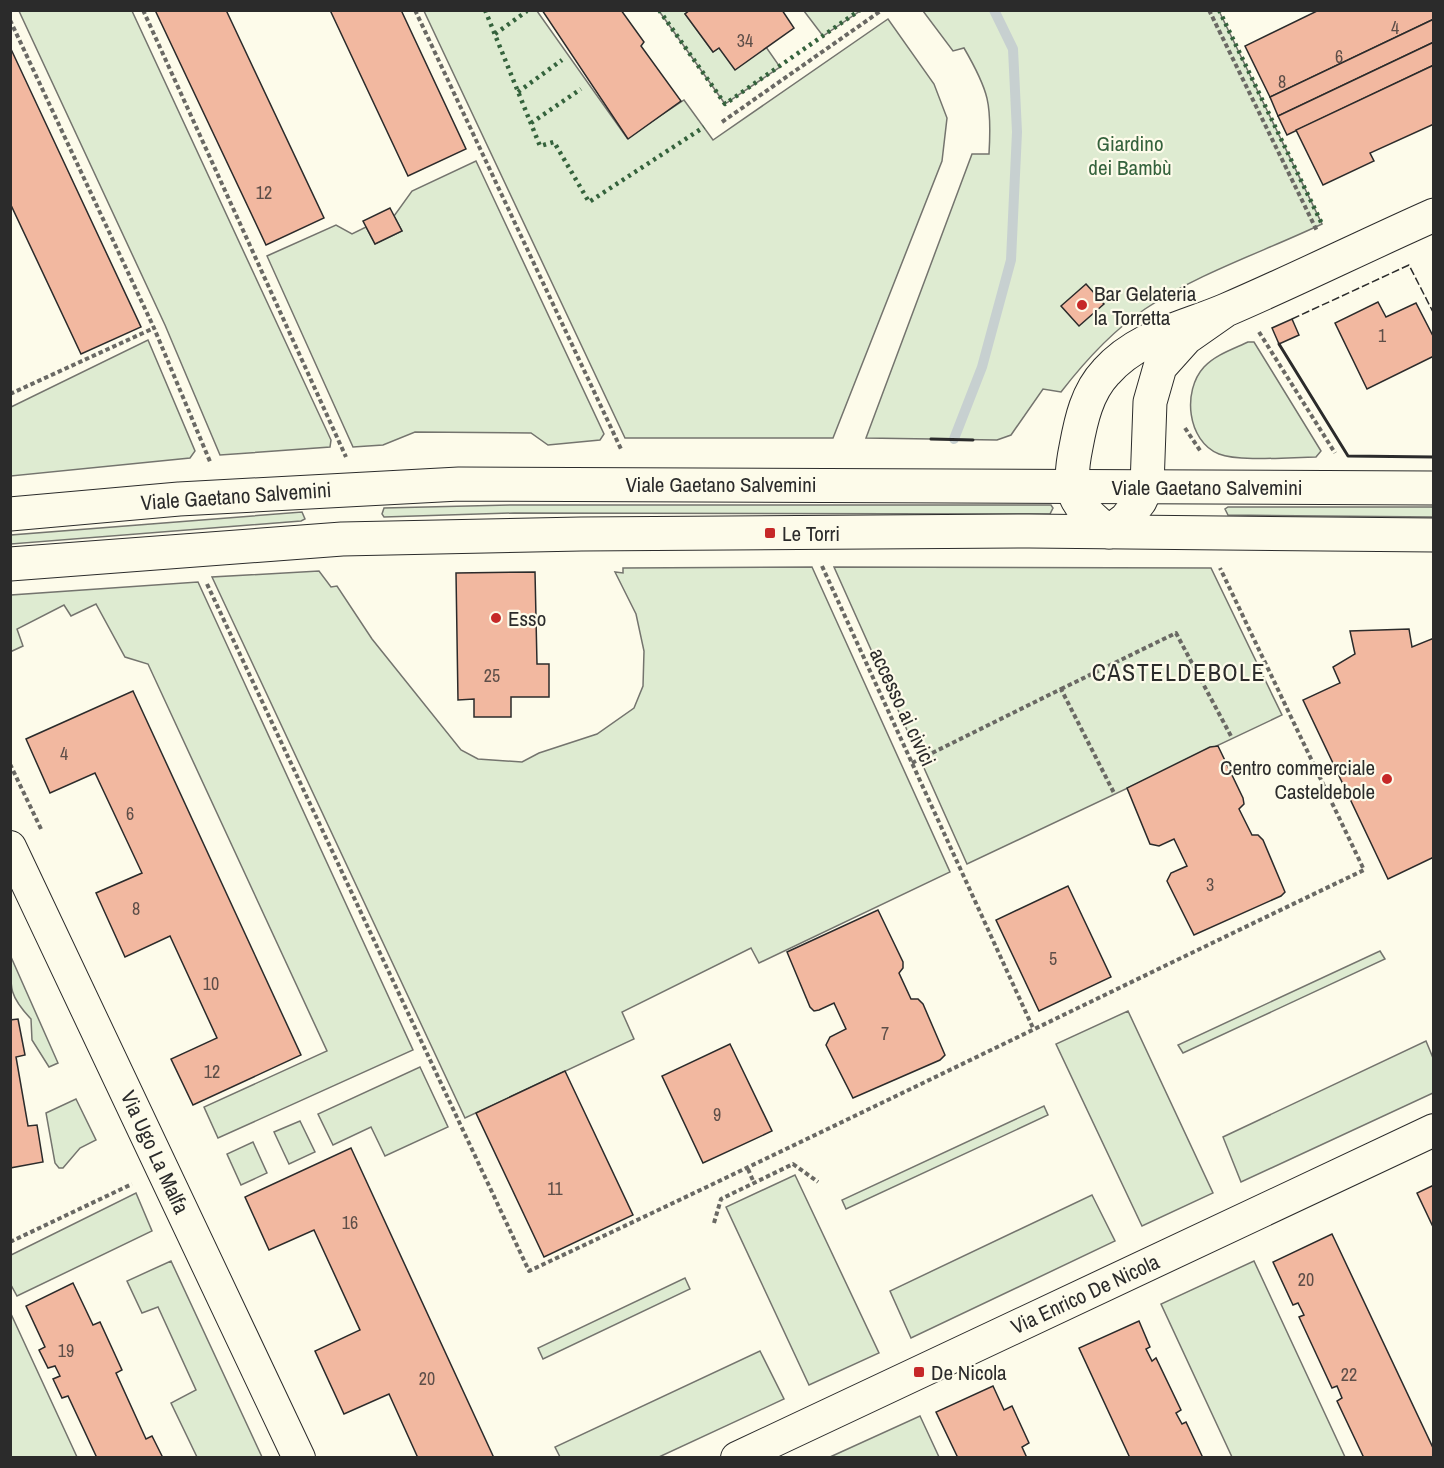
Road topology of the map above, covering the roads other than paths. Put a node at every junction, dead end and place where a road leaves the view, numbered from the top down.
1 (1434, 215) edge
2 (1240, 317) junction
3 (344, 475) junction
4 (1071, 486) junction
5 (1147, 486) junction
6 (1434, 488) edge
7 (10, 514) edge
8 (1109, 532) junction
9 (1434, 535) edge
10 (342, 539) junction
11 (10, 564) edge
12 (10, 847) edge
13 (1434, 1131) edge
14 (299, 1458) edge
15 (737, 1458) edge

1 - 2 main road
2 - 4 main road
2 - 5 main road
3 - 4 main road, Viale Gaetano Salvemini
3 - 7 main road, Viale Gaetano Salvemini
3 - 10 main road
4 - 5 main road, Viale Gaetano Salvemini
4 - 8 main road
5 - 6 main road, Viale Gaetano Salvemini
5 - 8 main road
8 - 9 main road
8 - 10 main road
10 - 11 main road
12 - 14 street, Via Ugo La Malfa
13 - 15 street, Via Enrico De Nicola

